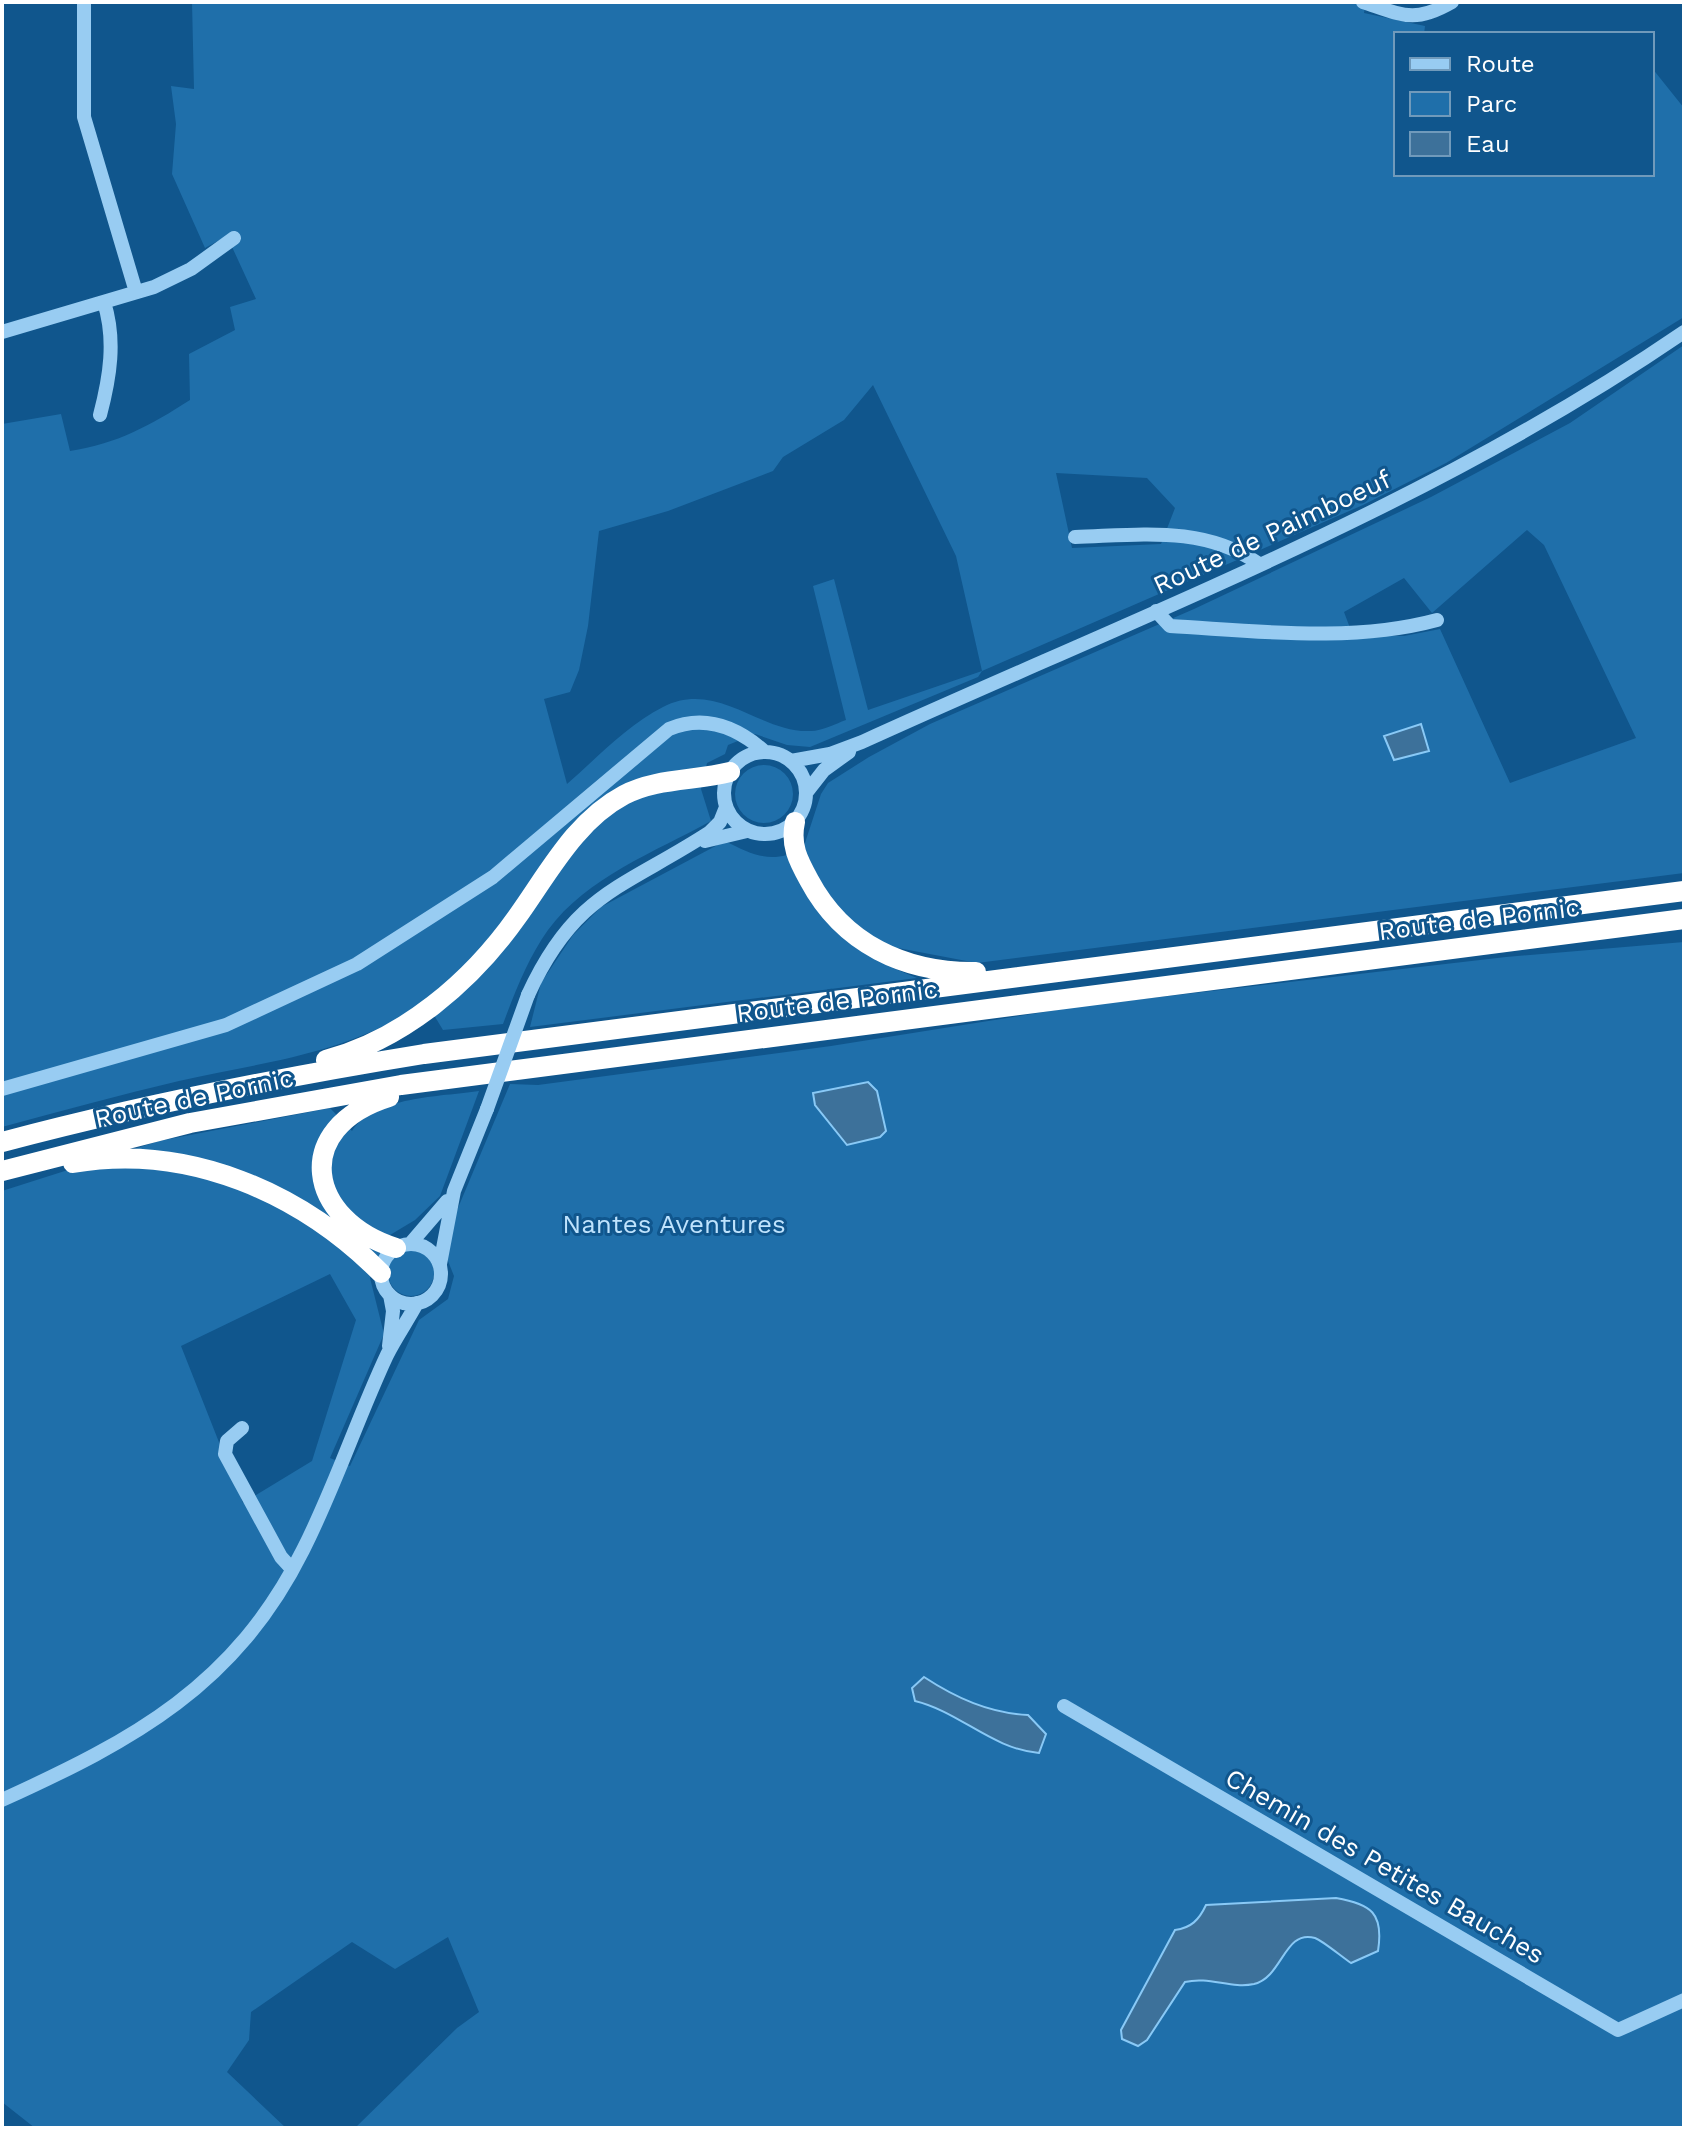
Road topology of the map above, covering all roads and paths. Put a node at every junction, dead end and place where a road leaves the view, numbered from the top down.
1 (84, 2) edge
2 (1363, 2) edge
3 (1452, 2) edge
4 (234, 238) dead end
5 (136, 292) junction
6 (104, 302) junction
7 (2, 332) edge
8 (1684, 332) edge
9 (100, 415) dead end
10 (1075, 537) dead end
11 (1259, 564) junction
12 (1156, 611) junction
13 (1437, 620) dead end
14 (725, 727) junction
15 (862, 742) junction
16 (765, 752) junction
17 (791, 761) junction
18 (735, 766) junction
19 (806, 793) junction
20 (726, 807) junction
21 (795, 822) junction
22 (747, 831) junction
23 (687, 847) junction
24 (1684, 891) edge
25 (1684, 919) edge
26 (1032, 975) junction
27 (485, 1074) junction
28 (273, 1079) junction
29 (2, 1089) edge
30 (2, 1142) edge
31 (30, 1163) junction
32 (2, 1171) edge
33 (454, 1191) junction
34 (403, 1246) junction
35 (440, 1265) junction
36 (381, 1273) junction
37 (390, 1295) junction
38 (417, 1303) junction
39 (388, 1353) junction
40 (242, 1428) dead end
41 (292, 1569) junction
42 (1064, 1706) dead end
43 (2, 1800) edge
44 (1684, 2000) edge

1 - 5 street
2 - 3 street
4 - 5 street
5 - 6 street
6 - 7 street
6 - 9 street
8 - 11 street, Route de Paimboeuf
10 - 11 street
11 - 12 street, Route de Paimboeuf
12 - 13 street
12 - 15 street, Route de Paimboeuf
14 - 16 street
14 - 18 street
14 - 29 street
15 - 17 street, Route de Paimboeuf
15 - 19 street, Route de Paimboeuf
16 - 17 street
16 - 18 street
17 - 19 street
18 - 20 street
18 - 28 highway
19 - 21 street
20 - 22 street
20 - 23 street
21 - 22 street
21 - 26 highway
22 - 23 street
23 - 33 street, bridge
24 - 26 highway, Route de Pornic
25 - 27 highway, Route de Pornic
26 - 28 highway, Route de Pornic
27 - 31 highway, Route de Pornic
27 - 34 highway
28 - 30 highway, Route de Pornic
31 - 32 highway, Route de Pornic
31 - 36 highway
33 - 34 street
33 - 35 street
34 - 35 street
34 - 36 street
35 - 38 street
36 - 37 street
37 - 38 street
37 - 39 street
38 - 39 street
39 - 41 street
40 - 41 street
41 - 43 street
42 - 44 street, Chemin des Petites Bauches

